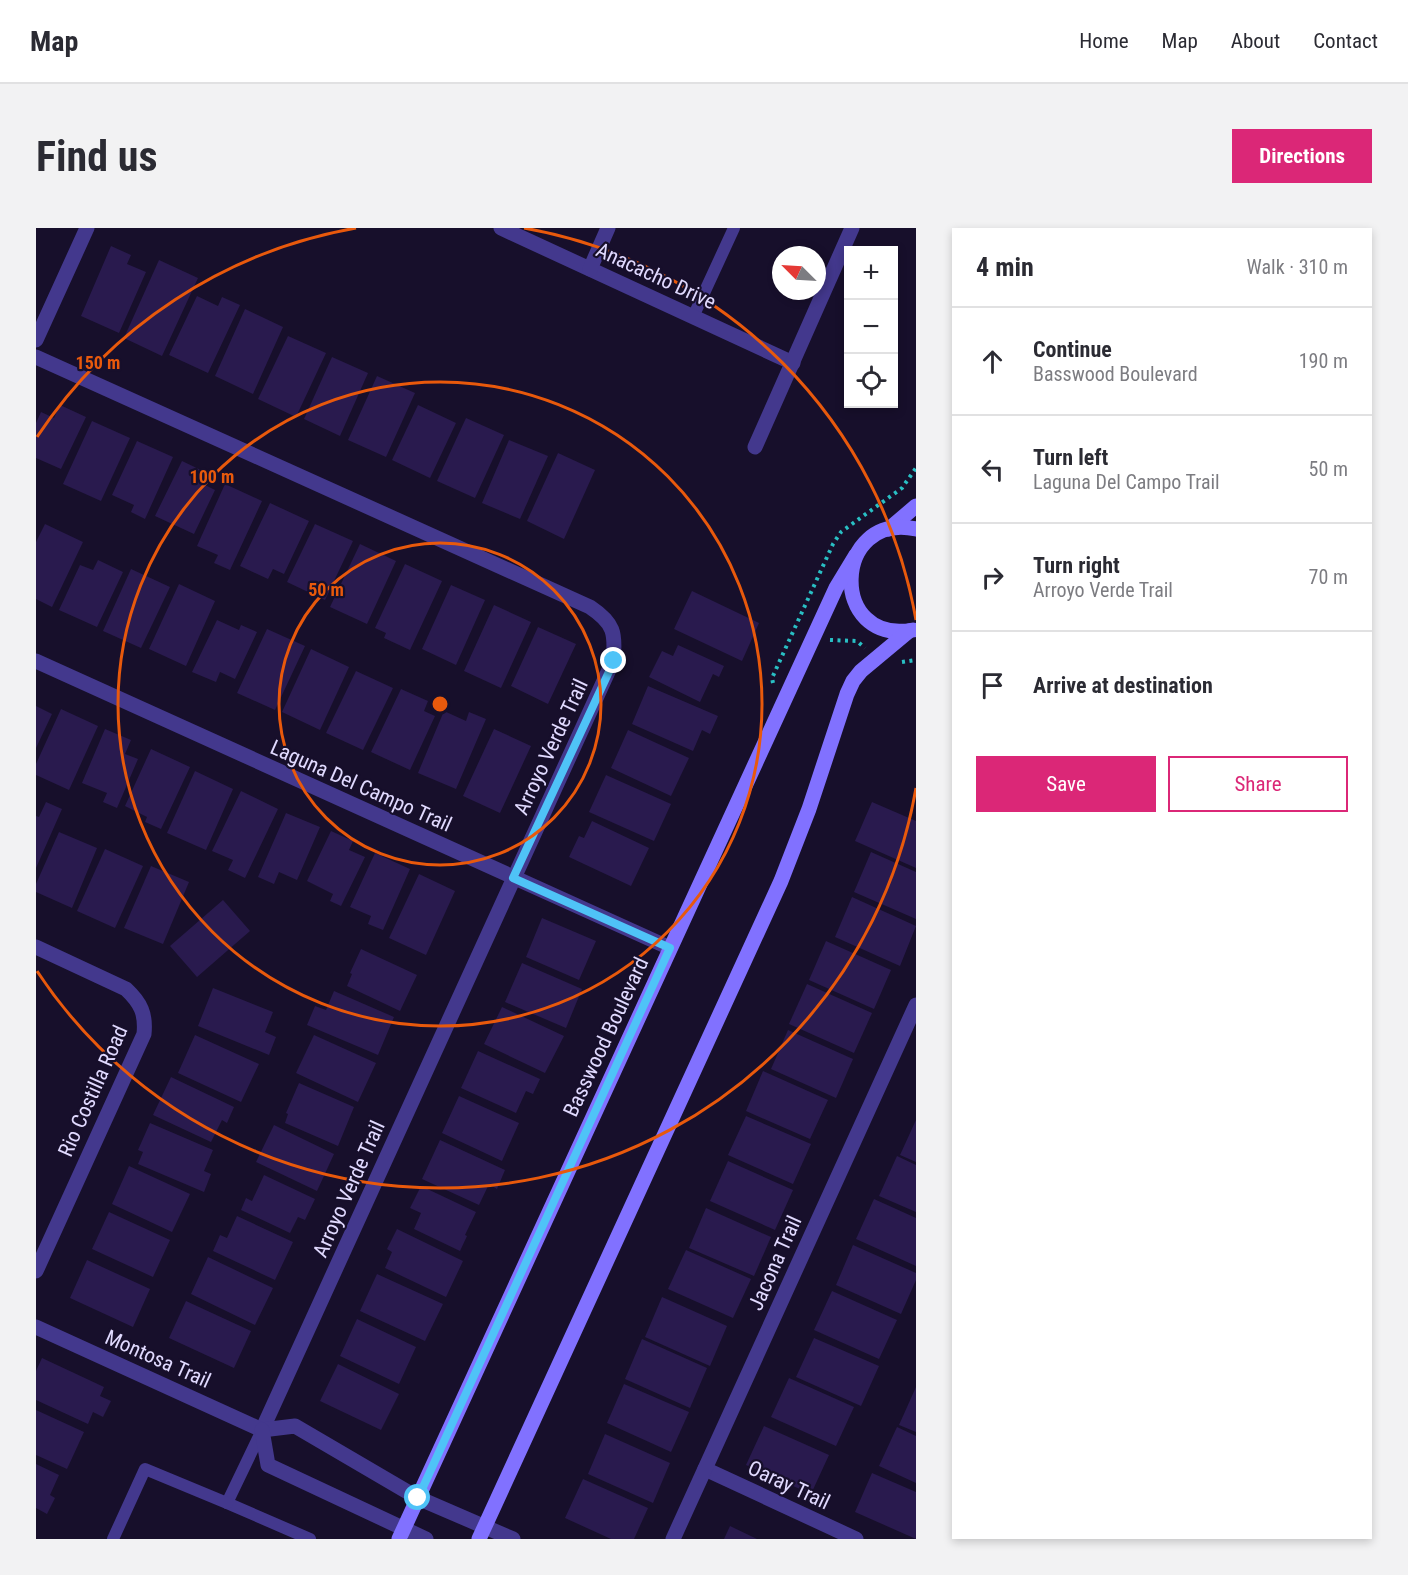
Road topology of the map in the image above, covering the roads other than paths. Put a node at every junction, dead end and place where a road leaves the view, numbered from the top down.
1 (87, 228) edge
2 (501, 228) edge
3 (608, 228) edge
4 (734, 228) edge
5 (852, 228) edge
6 (590, 269) junction
7 (693, 318) junction
8 (36, 340) edge
9 (36, 357) edge
10 (793, 363) junction
11 (755, 447) dead end
12 (916, 506) edge
13 (889, 529) junction
14 (916, 529) edge
15 (856, 555) junction
16 (913, 631) edge
17 (36, 661) edge
18 (513, 878) junction
19 (36, 947) edge
20 (670, 948) junction
21 (916, 1005) edge
22 (36, 1271) edge
23 (36, 1327) edge
24 (262, 1430) junction
25 (705, 1469) junction
26 (418, 1498) junction
27 (227, 1503) junction
28 (482, 1532) edge
29 (402, 1534) edge
30 (114, 1539) edge
31 (310, 1539) edge
32 (426, 1539) edge
33 (513, 1539) edge
34 (673, 1539) edge
35 (856, 1539) edge

1 - 8 street
2 - 6 street, Anacacho Drive
3 - 6 street
4 - 7 lane
5 - 10 street
6 - 7 street, Anacacho Drive
7 - 10 street, Anacacho Drive
9 - 18 street, Arroyo Verde Trail
10 - 11 street
12 - 13 main road
13 - 14 main road
13 - 15 main road, Basswood Boulevard
15 - 16 main road
15 - 20 main road, Basswood Boulevard
16 - 28 main road
17 - 18 street, Laguna Del Campo Trail
18 - 20 street, Laguna Del Campo Trail
18 - 24 street, Arroyo Verde Trail
19 - 22 street, Rio Costilla Road
20 - 26 main road, Basswood Boulevard
21 - 25 street, Jacona Trail
23 - 24 street, Montosa Trail
24 - 26 street
24 - 27 lane
24 - 29 street
25 - 34 street, Jacona Trail
25 - 35 street, Oaray Trail
26 - 28 street
26 - 29 main road, Basswood Boulevard
27 - 30 lane
27 - 31 lane
28 - 33 street
29 - 32 street

